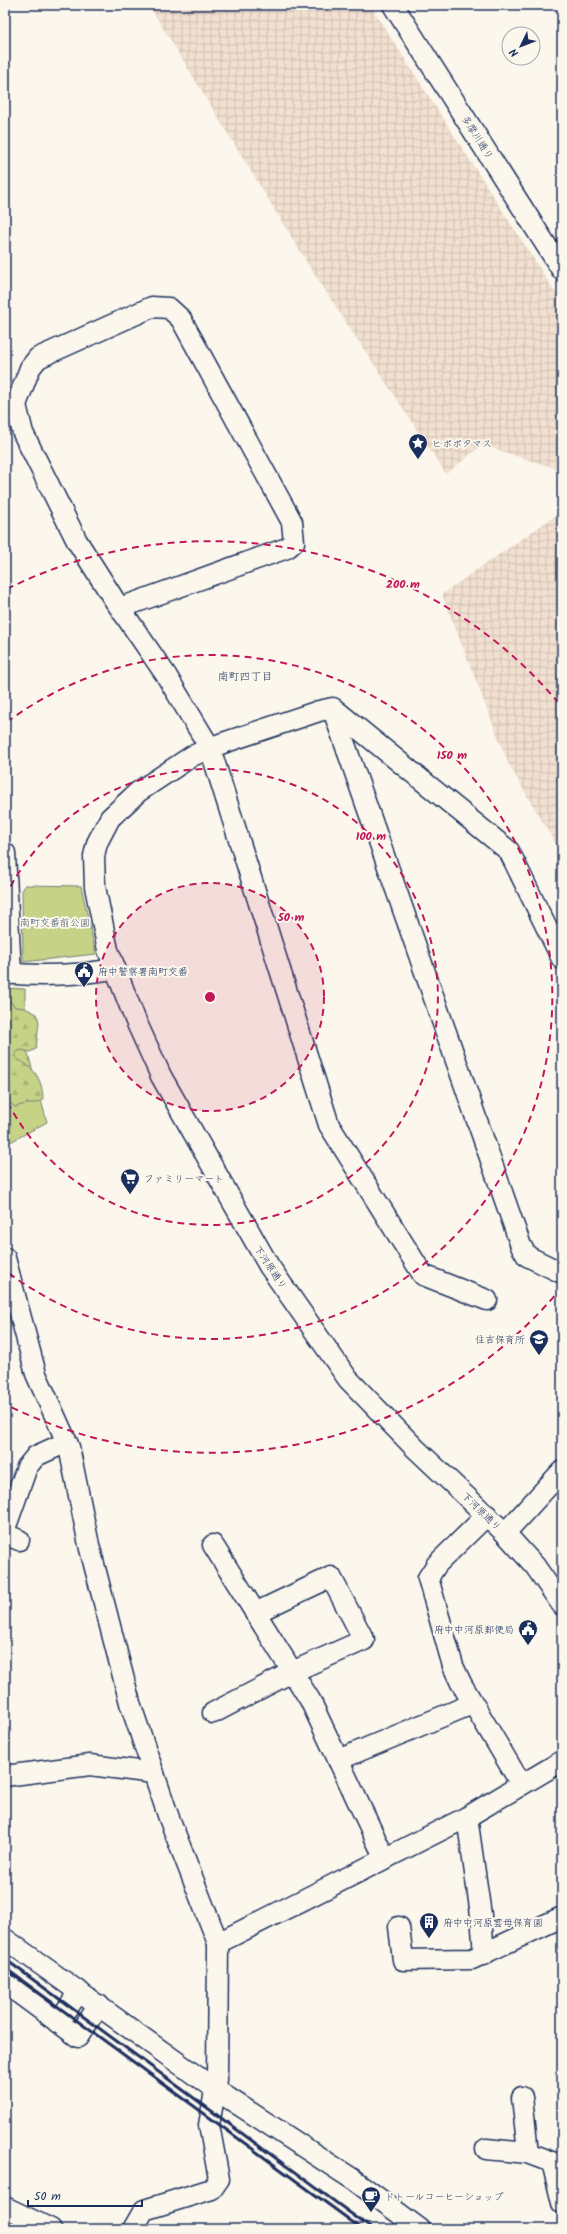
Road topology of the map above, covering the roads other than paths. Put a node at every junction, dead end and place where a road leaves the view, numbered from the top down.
1 (393, 5) edge
2 (562, 270) edge
3 (120, 608) junction
4 (333, 708) junction
5 (210, 748) junction
6 (5, 853) edge
7 (562, 959) edge
8 (114, 969) junction
9 (8, 973) edge
10 (5, 1258) edge
11 (562, 1273) edge
12 (487, 1300) dead end
13 (67, 1442) junction
14 (562, 1471) edge
15 (487, 1515) junction
16 (504, 1533) junction
17 (10, 1534) edge
18 (213, 1545) dead end
19 (562, 1605) edge
20 (255, 1613) junction
21 (292, 1672) junction
22 (472, 1704) junction
23 (213, 1713) dead end
24 (338, 1760) junction
25 (562, 1762) edge
26 (154, 1773) junction
27 (5, 1776) edge
28 (521, 1784) junction
29 (467, 1817) junction
30 (385, 1859) junction
31 (562, 1917) edge
32 (399, 1927) dead end
33 (5, 1939) edge
34 (218, 1943) junction
35 (484, 1955) junction
36 (5, 1983) edge
37 (79, 1991) junction
38 (99, 2005) junction
39 (58, 2023) junction
40 (216, 2090) junction
41 (522, 2097) dead end
42 (486, 2150) dead end
43 (528, 2154) junction
44 (562, 2203) edge
45 (5, 2207) edge
46 (51, 2229) edge
47 (134, 2229) edge
48 (420, 2229) edge

1 - 2 street, 多摩川通り
3 - 3 street
3 - 5 street
4 - 5 street, 下河原通り
4 - 7 street
4 - 11 street
5 - 8 street, 下河原通り
5 - 12 street
6 - 9 street
8 - 9 street
8 - 15 street, 下河原通り
10 - 13 street
13 - 17 street
13 - 26 street
14 - 16 street
15 - 16 street, 下河原通り
15 - 22 street
16 - 19 street, 下河原通り
18 - 20 street
20 - 21 street
20 - 21 street
21 - 23 street
21 - 24 street
22 - 24 street
22 - 28 street
24 - 30 street
25 - 28 street
26 - 27 street
26 - 34 street
28 - 29 street
29 - 30 street
29 - 35 street
30 - 34 street
31 - 35 street
32 - 35 street
33 - 37 street
34 - 40 street
36 - 39 street
37 - 38 street
37 - 39 street
38 - 39 street
38 - 40 street
40 - 47 street
40 - 48 street
41 - 43 street
42 - 43 street
43 - 44 street
45 - 46 street

